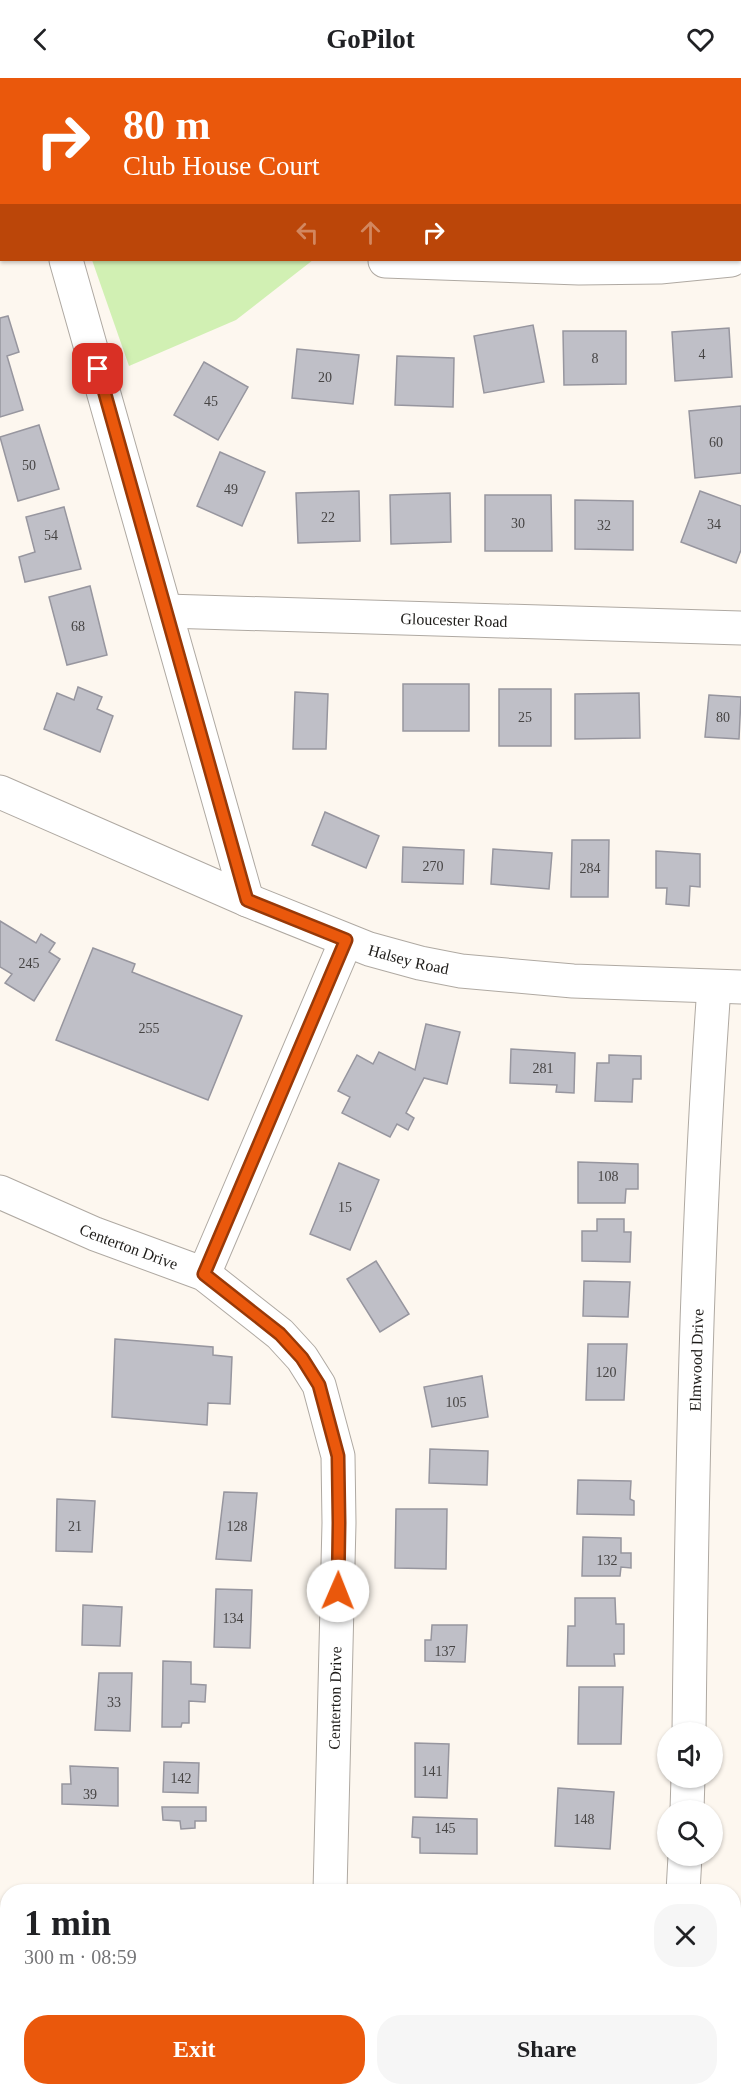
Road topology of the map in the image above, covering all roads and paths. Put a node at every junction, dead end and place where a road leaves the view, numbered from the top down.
1 (66, 261) edge
2 (385, 261) edge
3 (721, 261) edge
4 (166, 611) junction
5 (741, 628) edge
6 (0, 792) edge
7 (247, 900) junction
8 (346, 940) junction
9 (727, 987) edge
10 (0, 1192) edge
11 (204, 1274) junction
12 (689, 1722) edge
13 (684, 1866) edge
14 (330, 1884) edge
15 (683, 1884) edge

1 - 4 street
2 - 3 street
4 - 5 street, Gloucester Road
4 - 7 street
6 - 7 street, Halsey Road
7 - 8 street, Halsey Road
8 - 9 street, Halsey Road
8 - 11 street
9 - 12 street, Elmwood Drive
10 - 11 street, Centerton Drive
11 - 14 street, Centerton Drive
13 - 15 street

